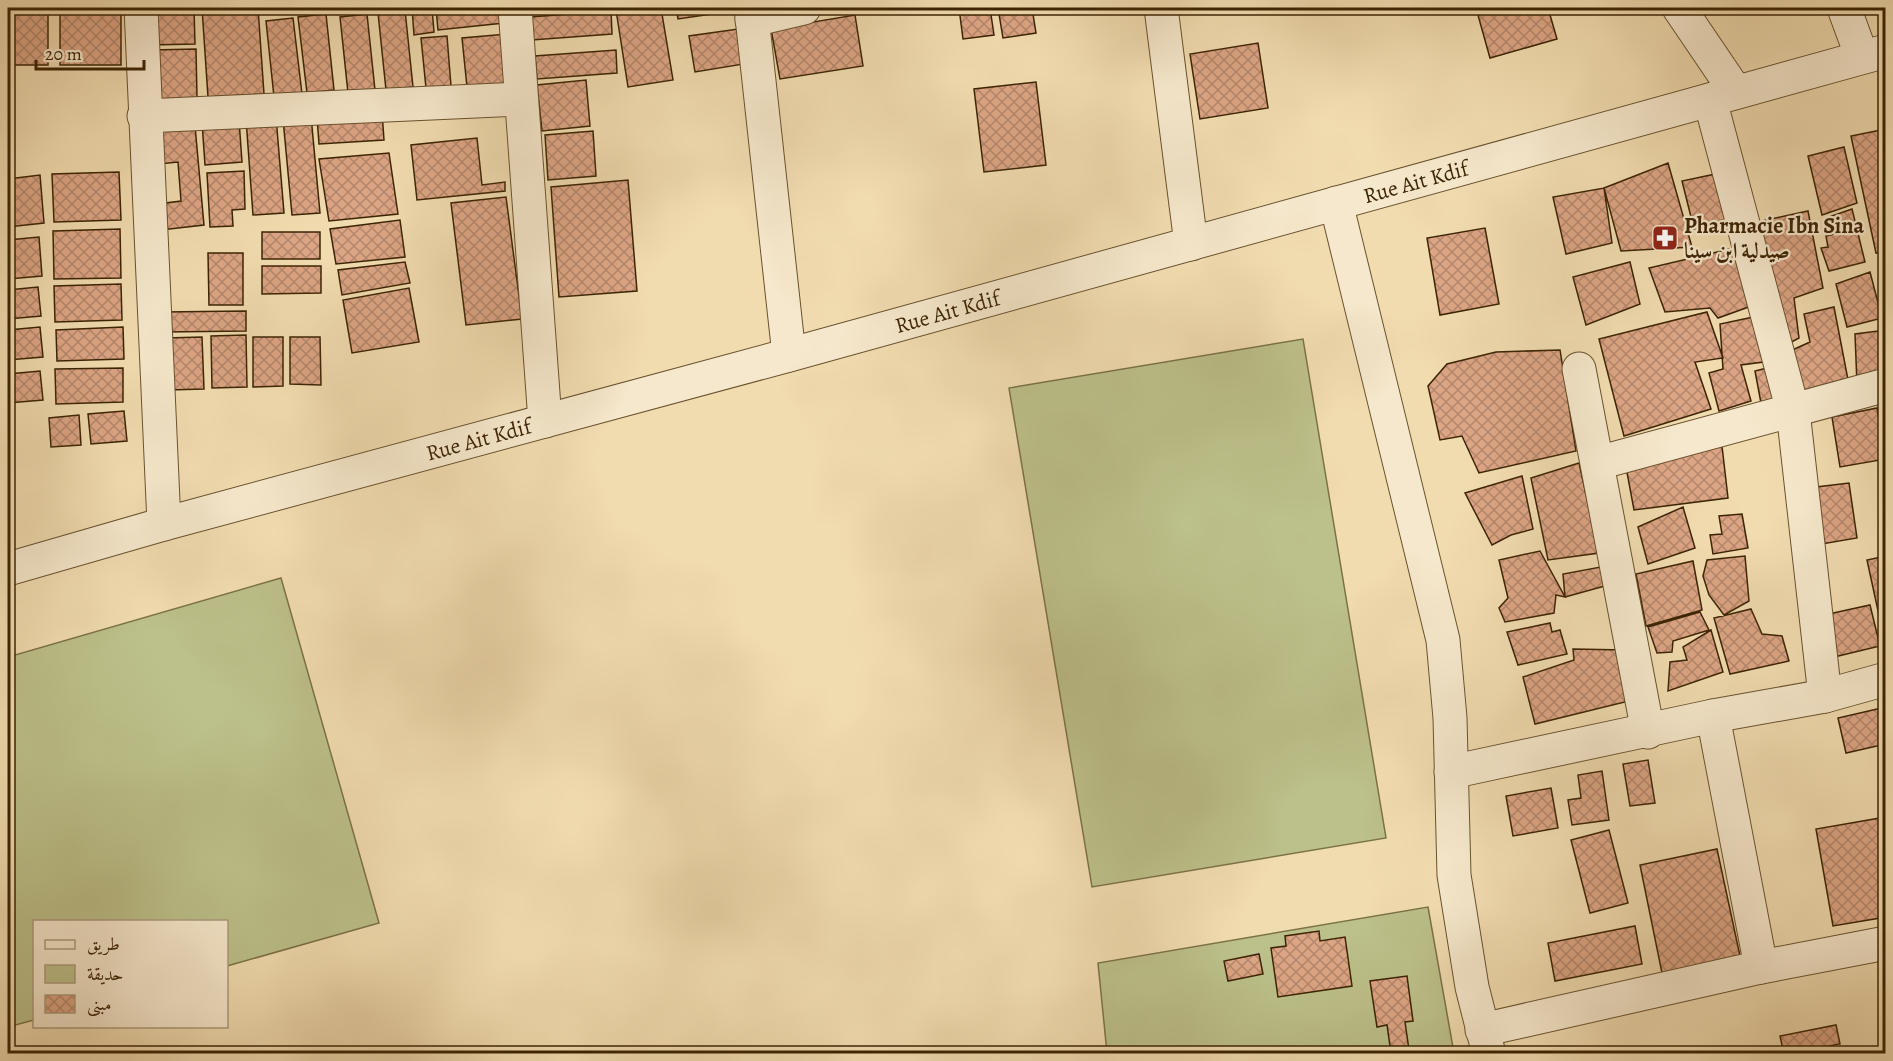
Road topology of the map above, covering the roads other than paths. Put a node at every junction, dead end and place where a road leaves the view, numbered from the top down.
1 (141, 8) edge
2 (515, 8) edge
3 (804, 8) edge
4 (1161, 8) edge
5 (1679, 8) edge
6 (1844, 8) edge
7 (752, 14) edge
8 (1874, 54) edge
9 (1723, 96) junction
10 (521, 99) junction
11 (144, 116) junction
12 (1336, 203) junction
13 (1191, 244) junction
14 (789, 355) junction
15 (1579, 369) dead end
16 (1886, 385) edge
17 (1793, 411) junction
18 (545, 421) junction
19 (1598, 463) junction
20 (164, 524) junction
21 (8, 570) edge
22 (1886, 679) edge
23 (1825, 696) junction
24 (1713, 716) junction
25 (1648, 732) junction
26 (1451, 772) junction
27 (1886, 943) edge
28 (1761, 967) junction
29 (1485, 1042) edge

1 - 11 street
2 - 10 street
3 - 7 street
4 - 13 street
5 - 9 street
6 - 8 street
7 - 14 street
8 - 9 street, Rue Ait Kdif
9 - 12 street, Rue Ait Kdif
9 - 17 street
10 - 11 street
10 - 18 street
11 - 20 street
12 - 13 street, Rue Ait Kdif
12 - 26 street
13 - 14 street, Rue Ait Kdif
14 - 18 street, Rue Ait Kdif
15 - 19 street
16 - 17 street
17 - 19 street
17 - 23 street
18 - 20 street, Rue Ait Kdif
19 - 25 street
20 - 21 street, Rue Ait Kdif
22 - 23 street
23 - 24 street
24 - 25 street
24 - 28 street
25 - 26 street
26 - 29 street
27 - 28 street
28 - 29 street

